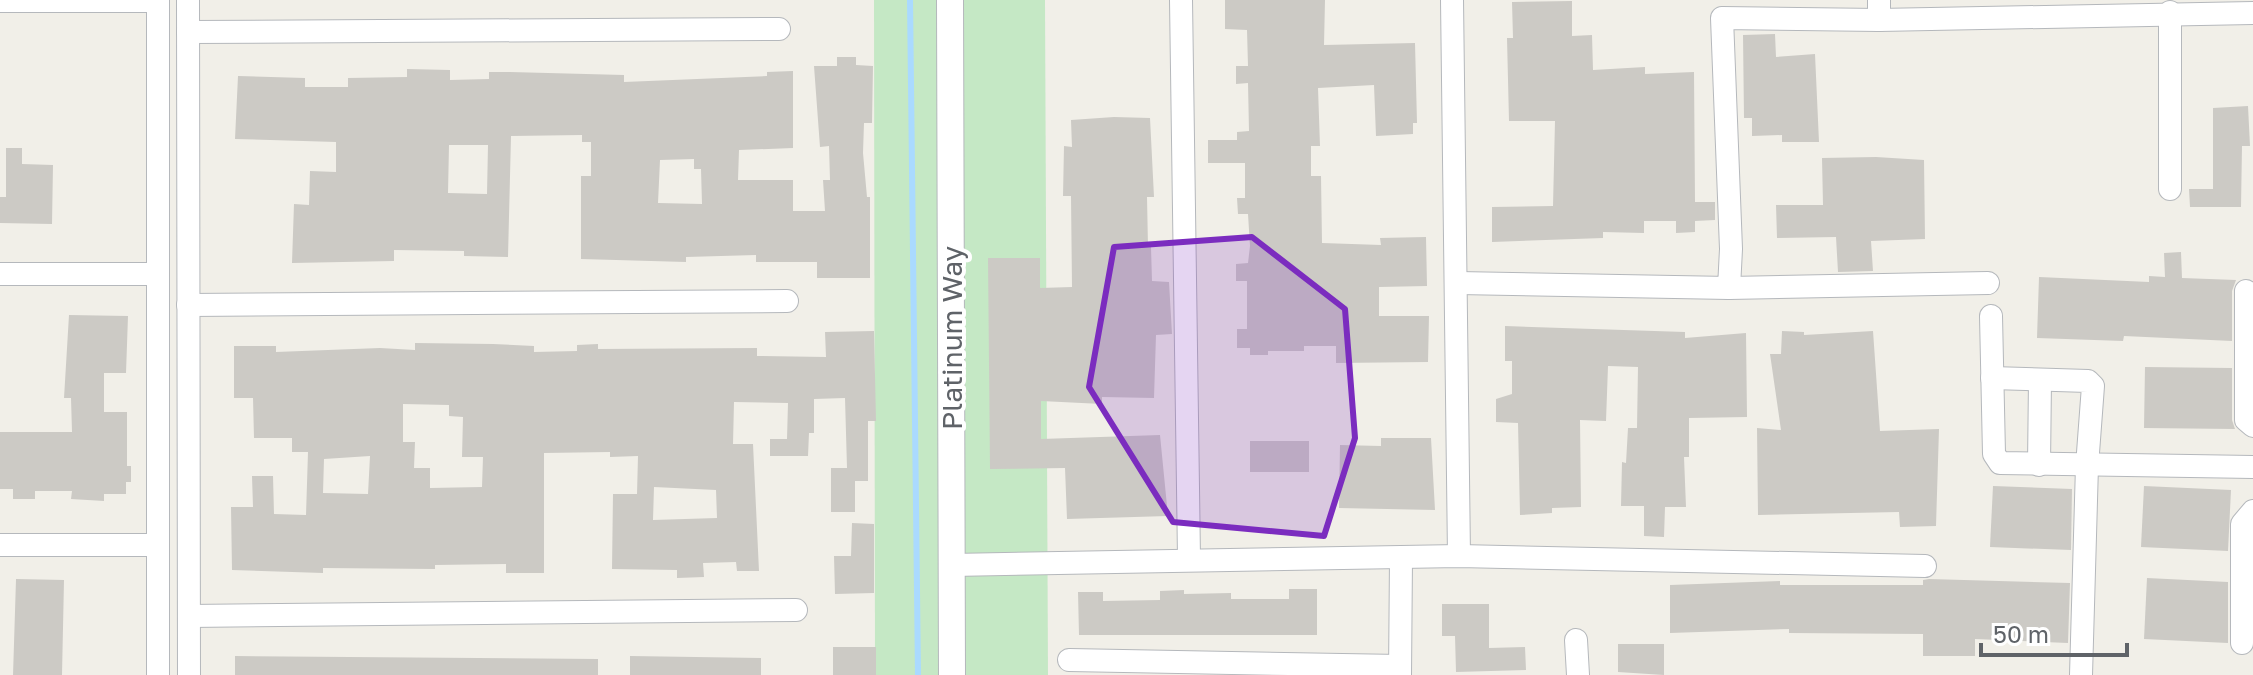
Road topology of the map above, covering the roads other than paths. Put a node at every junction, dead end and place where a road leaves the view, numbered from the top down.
1 (188, 0) edge
2 (950, 0) edge
3 (1181, 0) edge
4 (1452, 0) edge
5 (0, 1) edge
6 (158, 1) edge
7 (1722, 9) edge
8 (1879, 10) edge
9 (2170, 12) junction
10 (2253, 13) edge
11 (779, 29) dead end
12 (188, 32) junction
13 (2170, 189) dead end
14 (0, 274) edge
15 (158, 274) junction
16 (1458, 283) junction
17 (1988, 283) dead end
18 (1729, 288) junction
19 (2246, 291) dead end
20 (787, 301) dead end
21 (188, 305) junction
22 (1991, 316) dead end
23 (2249, 373) edge
24 (1992, 378) junction
25 (2040, 380) junction
26 (2253, 426) edge
27 (2039, 465) junction
28 (2087, 466) junction
29 (2253, 467) edge
30 (2253, 511) edge
31 (0, 545) edge
32 (158, 545) junction
33 (1459, 556) junction
34 (2248, 557) edge
35 (1189, 558) junction
36 (1401, 559) junction
37 (952, 565) junction
38 (1925, 566) dead end
39 (796, 610) dead end
40 (189, 616) junction
41 (1576, 640) dead end
42 (2242, 643) dead end
43 (1069, 660) dead end
44 (1141, 668) edge
45 (1282, 669) edge
46 (1400, 670) edge
47 (158, 675) edge
48 (189, 675) edge
49 (952, 675) edge
50 (1578, 675) edge
51 (2081, 675) edge

1 - 12 street
2 - 37 street, Platinum Way
3 - 35 street
4 - 16 street
5 - 6 street
6 - 15 street
7 - 8 street
7 - 18 street
8 - 9 street
9 - 10 street
9 - 13 street
11 - 12 street
12 - 21 street
14 - 15 street
15 - 32 street
16 - 18 street
16 - 33 street
17 - 18 street
19 - 23 street
20 - 21 street
21 - 40 street
22 - 24 street
23 - 26 street
24 - 25 street
24 - 27 street
25 - 27 street
25 - 28 street
27 - 28 street
28 - 29 street
28 - 51 street
30 - 34 street
31 - 32 street
32 - 47 street
33 - 36 street
33 - 38 street
34 - 42 street
35 - 36 street
35 - 37 street
36 - 46 street
37 - 49 street, Platinum Way
39 - 40 street
40 - 48 street
41 - 50 street
43 - 44 street
44 - 45 street
45 - 46 street

